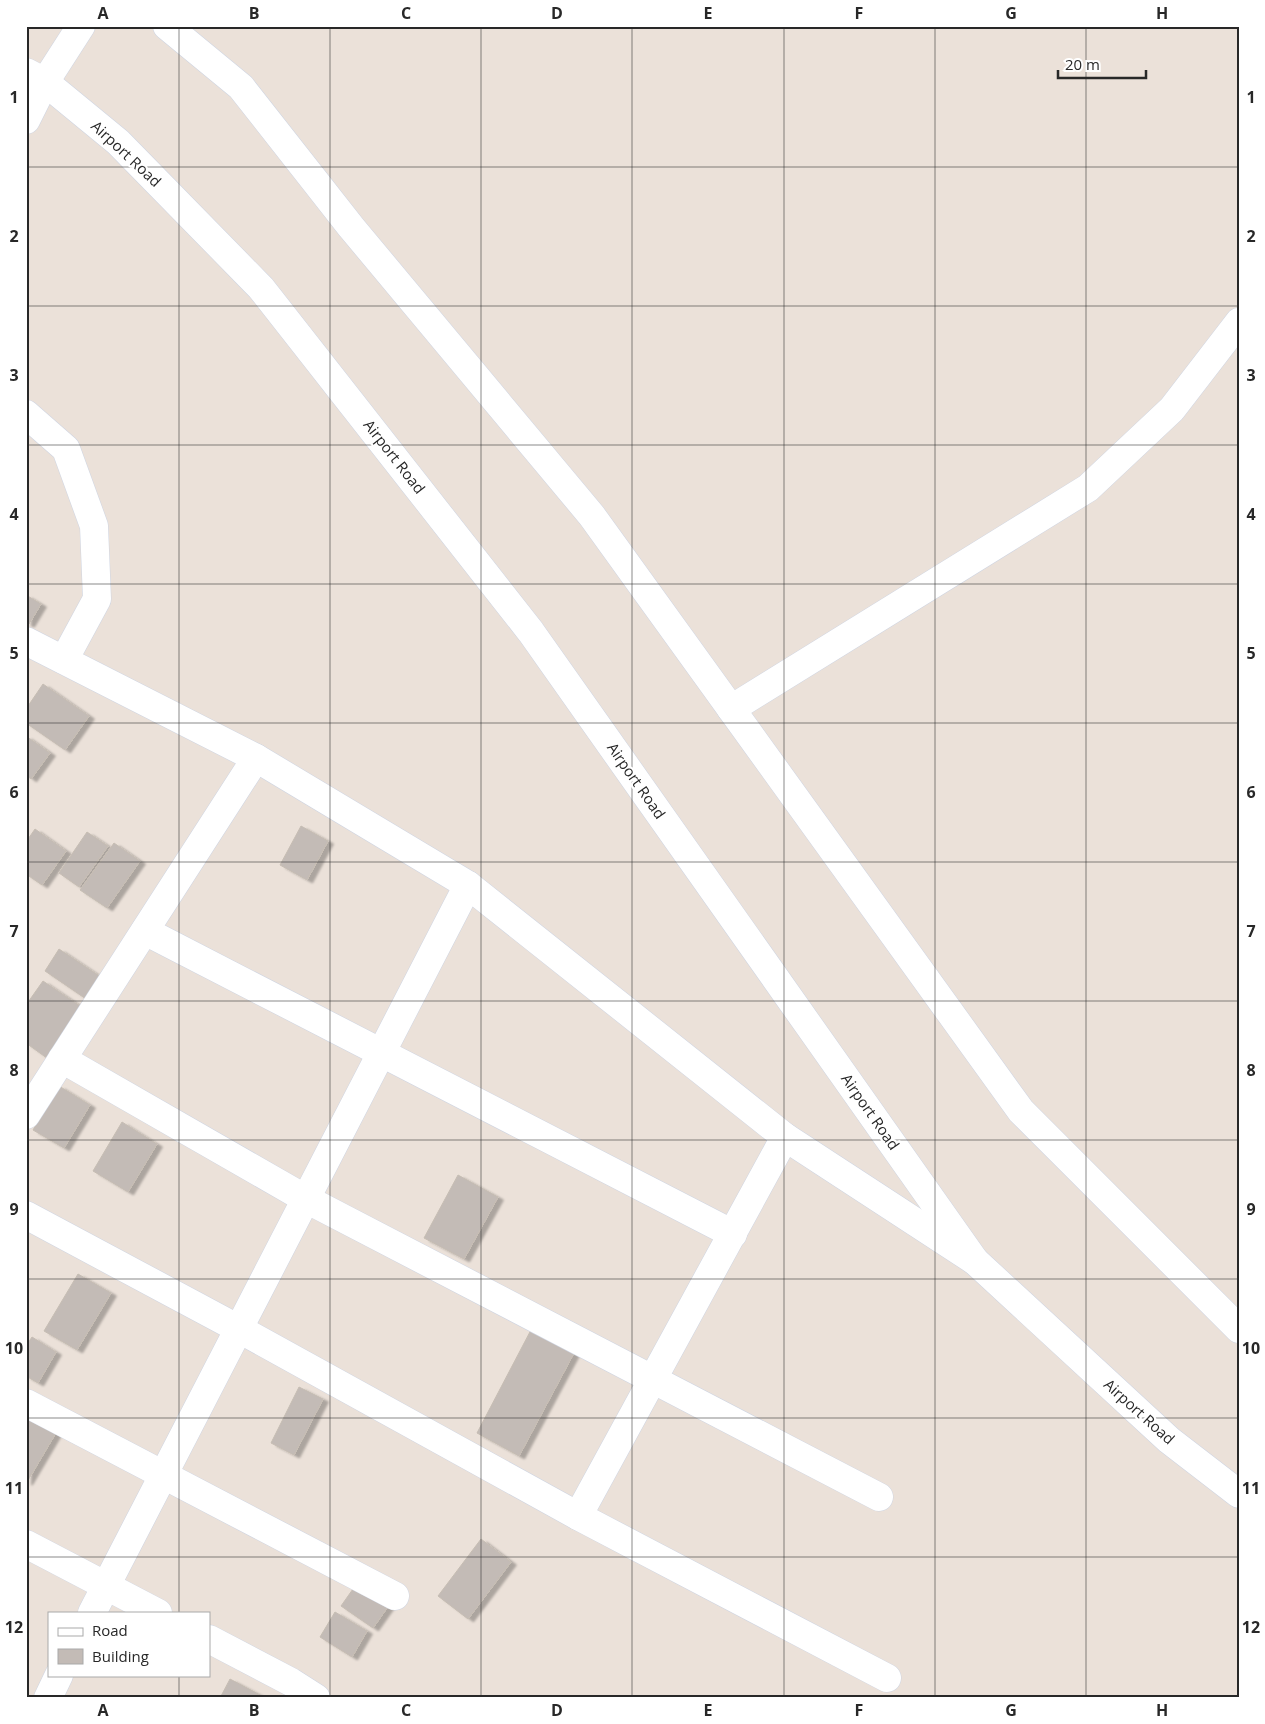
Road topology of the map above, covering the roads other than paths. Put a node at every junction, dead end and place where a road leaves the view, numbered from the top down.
1 (81, 26) edge
2 (167, 26) edge
3 (36, 77) edge
4 (26, 120) edge
5 (1239, 322) edge
6 (26, 414) edge
7 (26, 641) edge
8 (64, 660) junction
9 (731, 709) junction
10 (256, 758) junction
11 (468, 885) junction
12 (145, 931) junction
13 (382, 1053) junction
14 (62, 1059) junction
15 (26, 1115) edge
16 (785, 1137) junction
17 (306, 1199) junction
18 (26, 1215) edge
19 (733, 1234) junction
20 (975, 1261) junction
21 (239, 1329) junction
22 (1239, 1329) edge
23 (651, 1379) junction
24 (26, 1403) edge
25 (163, 1475) junction
26 (1239, 1494) edge
27 (879, 1497) dead end
28 (578, 1516) junction
29 (26, 1544) edge
30 (106, 1586) junction
31 (395, 1596) dead end
32 (93, 1612) edge
33 (156, 1612) edge
34 (210, 1640) edge
35 (58, 1676) edge
36 (887, 1678) dead end
37 (26, 1689) edge
38 (46, 1698) edge
39 (316, 1698) edge

1 - 3 street
2 - 9 street
3 - 4 street
3 - 20 street, Airport Road
5 - 9 street
6 - 8 street
7 - 8 street
8 - 10 street
9 - 22 street
10 - 11 street
10 - 12 street
11 - 13 street
11 - 16 street
12 - 13 street
12 - 14 street
13 - 17 street
13 - 19 street
14 - 15 street
14 - 17 street
16 - 19 street
16 - 20 street
17 - 21 street
17 - 23 street
18 - 21 street
19 - 23 street
20 - 26 street, Airport Road
21 - 25 street
21 - 28 street
23 - 27 street
23 - 28 street
24 - 25 street
25 - 30 street
25 - 31 street
28 - 36 street
29 - 30 street
30 - 32 street
30 - 33 street
34 - 39 street
35 - 38 street
37 - 38 street

